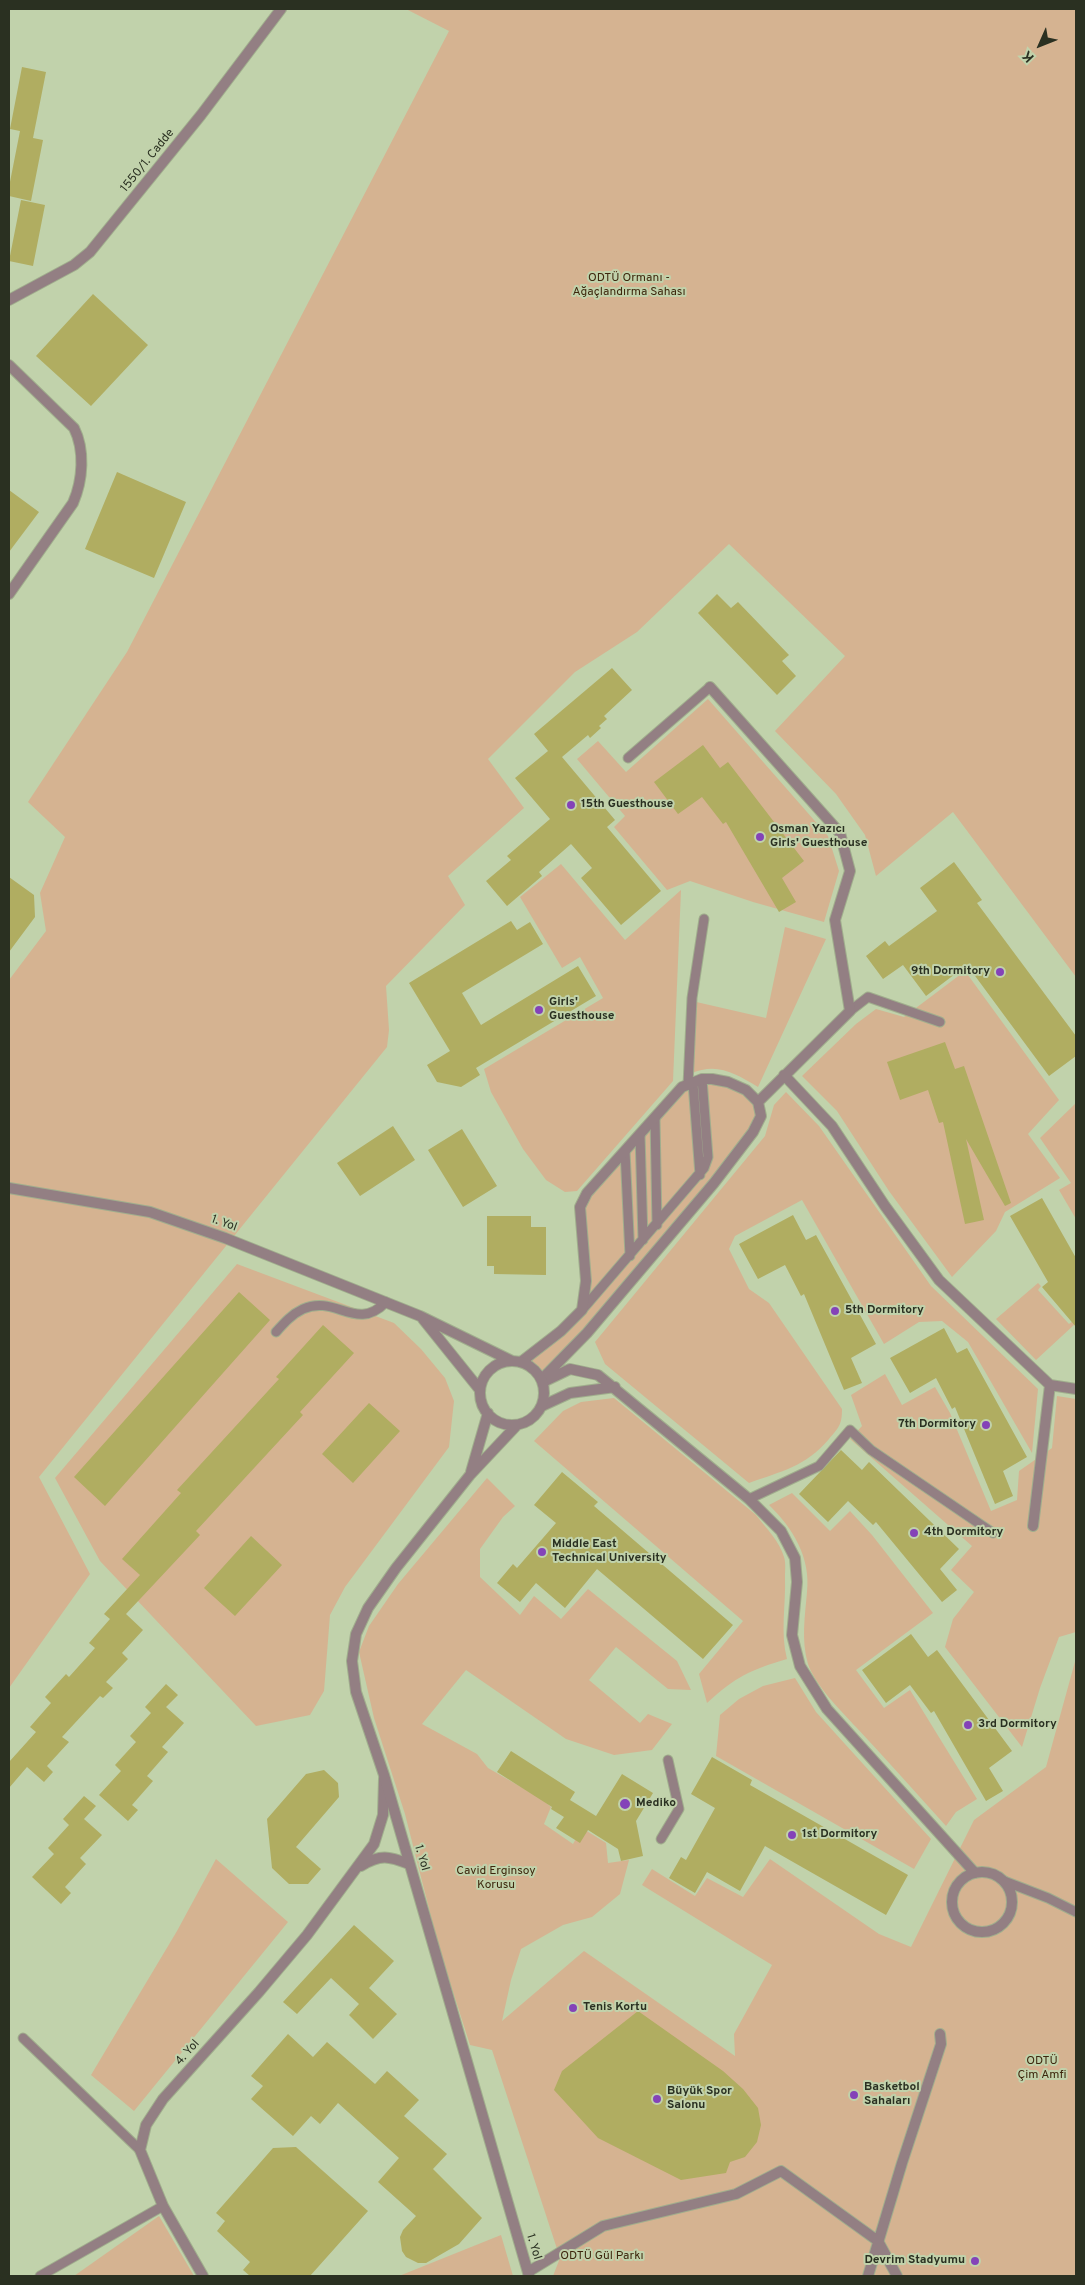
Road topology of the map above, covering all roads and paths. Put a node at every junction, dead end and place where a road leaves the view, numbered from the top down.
1 (281, 9) edge
2 (9, 300) edge
3 (9, 365) edge
4 (9, 594) edge
5 (710, 687) joint
6 (628, 758) dead end
7 (704, 919) dead end
8 (850, 1012) junction
9 (940, 1022) dead end
10 (784, 1075) junction
11 (694, 1082) junction
12 (758, 1102) junction
13 (655, 1118) junction
14 (640, 1134) junction
15 (625, 1151) junction
16 (9, 1188) edge
17 (657, 1225) junction
18 (643, 1240) junction
19 (630, 1256) junction
20 (386, 1302) junction
21 (582, 1310) junction
22 (420, 1316) junction
23 (276, 1332) dead end
24 (517, 1361) junction
25 (542, 1380) junction
26 (1050, 1385) junction
27 (615, 1387) junction
28 (1076, 1389) edge
29 (480, 1390) junction
30 (542, 1406) junction
31 (488, 1413) junction
32 (517, 1425) junction
33 (470, 1475) junction
34 (749, 1499) junction
35 (1032, 1526) dead end
36 (993, 1533) dead end
37 (668, 1760) dead end
38 (384, 1775) junction
39 (661, 1839) dead end
40 (409, 1864) junction
41 (356, 1869) junction
42 (975, 1873) junction
43 (1004, 1881) junction
44 (1076, 1912) edge
45 (940, 2034) dead end
46 (23, 2038) dead end
47 (140, 2150) junction
48 (163, 2206) junction
49 (878, 2241) junction
50 (528, 2274) edge
51 (40, 2276) edge
52 (203, 2276) edge
53 (868, 2276) edge
54 (897, 2276) edge

1 - 2 street, 1550/1. Cadde
3 - 4 street
5 - 6 lane
5 - 8 street
7 - 11 lane
8 - 9 lane
8 - 10 street
10 - 12 street
10 - 26 street
11 - 12 street
11 - 13 street
11 - 17 lane
12 - 25 street
13 - 14 street
13 - 17 lane
14 - 15 street
14 - 18 lane
15 - 19 lane
15 - 21 street
16 - 20 street, 1. Yol
17 - 18 lane
18 - 19 lane
19 - 21 lane
20 - 22 street, 1. Yol
20 - 23 lane
21 - 24 street
22 - 24 street, 1. Yol
22 - 29 street
24 - 25 street
24 - 29 street
25 - 27 street
25 - 30 street
26 - 28 street
26 - 35 street
27 - 30 street
27 - 34 street
29 - 31 street
30 - 32 street
31 - 32 street
31 - 33 street
32 - 33 street, 1. Yol
33 - 38 street, 1. Yol
34 - 36 lane
34 - 42 street
37 - 39 lane
38 - 40 street, 1. Yol
38 - 41 street, 4. Yol
40 - 41 street, 4. Yol
40 - 50 street, 1. Yol
41 - 47 street, 4. Yol
42 - 43 street
42 - 43 street
43 - 44 lane
45 - 49 street
46 - 47 lane
47 - 48 street
48 - 51 lane
48 - 52 street
49 - 50 street
49 - 53 street
49 - 54 street

